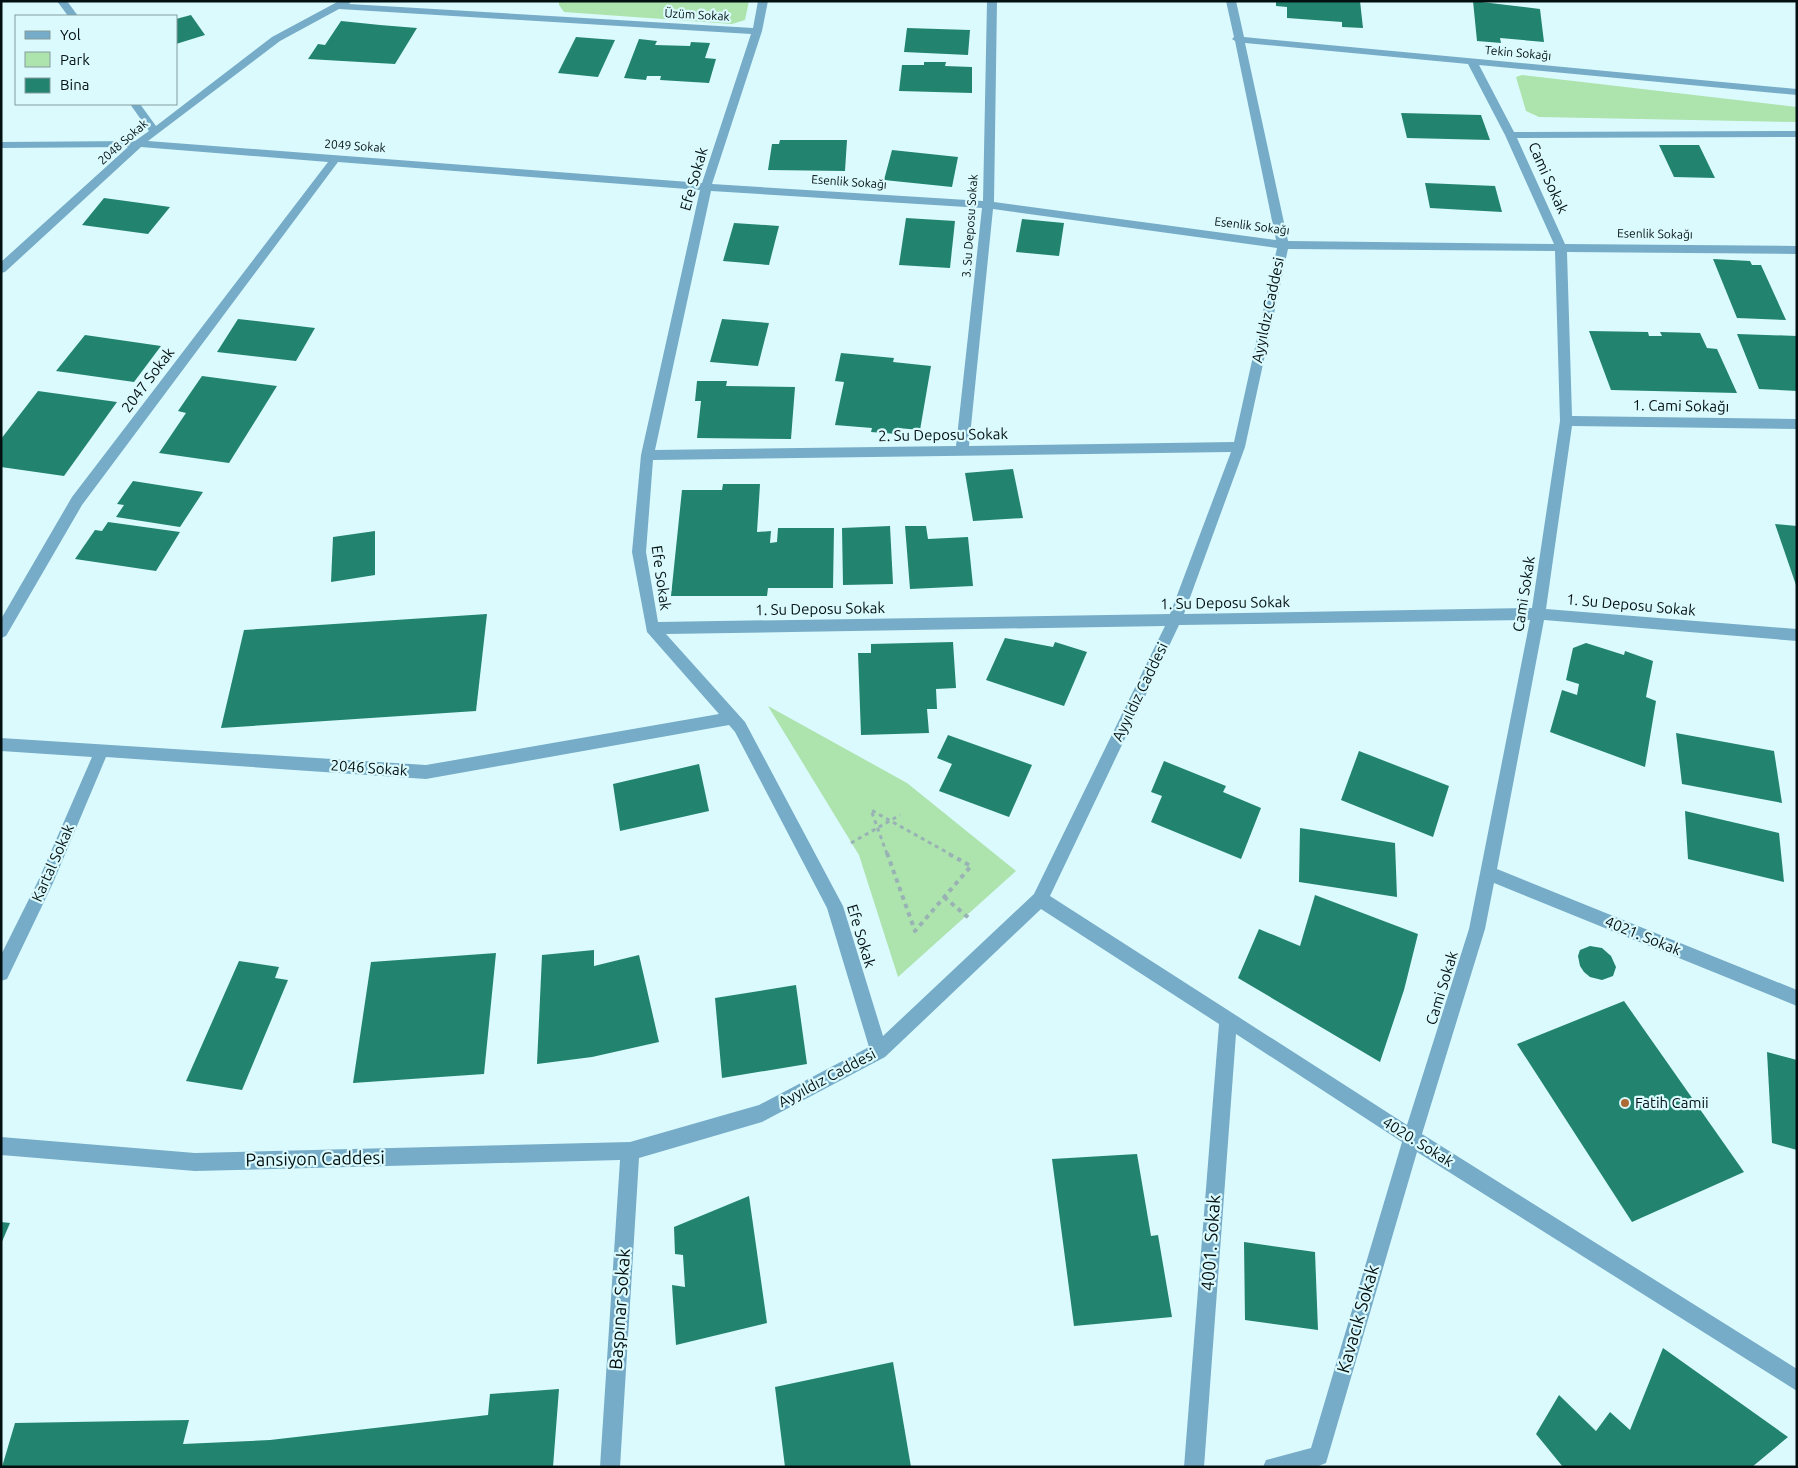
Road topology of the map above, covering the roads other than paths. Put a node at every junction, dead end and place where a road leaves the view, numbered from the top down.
1 (62, 1) edge
2 (347, 1) edge
3 (763, 1) edge
4 (992, 1) edge
5 (1230, 1) edge
6 (334, 4) edge
7 (72, 15) edge
8 (757, 31) junction
9 (1237, 40) junction
10 (1472, 62) junction
11 (1797, 92) edge
12 (136, 105) edge
13 (154, 131) junction
14 (1797, 134) edge
15 (1510, 135) junction
16 (138, 144) junction
17 (1, 145) edge
18 (336, 158) junction
19 (706, 187) junction
20 (988, 205) junction
21 (1283, 245) junction
22 (1561, 247) junction
23 (1797, 250) edge
24 (1, 269) edge
25 (1566, 421) junction
26 (1797, 424) edge
27 (1238, 448) junction
28 (962, 452) junction
29 (647, 455) junction
30 (1538, 614) junction
31 (1175, 620) junction
32 (652, 628) junction
33 (1, 632) edge
34 (1797, 635) edge
35 (732, 718) junction
36 (1, 744) edge
37 (102, 750) junction
38 (1488, 873) junction
39 (1040, 900) junction
40 (1, 973) edge
41 (1797, 998) edge
42 (1228, 1020) junction
43 (879, 1051) junction
44 (1412, 1138) junction
45 (1, 1146) edge
46 (630, 1151) junction
47 (1797, 1381) edge
48 (610, 1467) edge
49 (1194, 1467) edge
50 (1273, 1467) edge

1 - 7 street
2 - 6 street, 2048 Sokak
3 - 8 street, Efe Sokak
4 - 20 street, 3. Su Deposu Sokak
5 - 9 street, Ayyıldız Caddesi
6 - 8 street, Üzüm Sokak
6 - 13 street, 2048 Sokak
8 - 19 street, Efe Sokak
9 - 10 street, Tekin Sokağı
9 - 21 street, Ayyıldız Caddesi
10 - 11 street, Tekin Sokağı
10 - 15 street, Cami Sokak
12 - 13 street
13 - 16 street, 2048 Sokak
14 - 15 street
15 - 22 street, Cami Sokak
16 - 17 street, 2049 Sokak
16 - 18 street, 2049 Sokak
16 - 24 street, 2048 Sokak
18 - 19 street, 2049 Sokak
18 - 33 street, 2047 Sokak
19 - 20 street, Esenlik Sokağı
19 - 29 street, Efe Sokak
20 - 21 street, Esenlik Sokağı
20 - 28 street, 3. Su Deposu Sokak
21 - 22 street, Esenlik Sokağı
21 - 27 street, Ayyıldız Caddesi
22 - 23 street, Esenlik Sokağı
22 - 25 street, Cami Sokak
25 - 26 street, 1. Cami Sokağı
25 - 30 street, Cami Sokak
27 - 28 street, 2. Su Deposu Sokak
27 - 31 street, Ayyıldız Caddesi
28 - 29 street, 2. Su Deposu Sokak
29 - 32 street, Efe Sokak
30 - 31 street, 1. Su Deposu Sokak
30 - 34 street, 1. Su Deposu Sokak
30 - 38 street, Cami Sokak
31 - 32 street, 1. Su Deposu Sokak
31 - 39 street, Ayyıldız Caddesi
32 - 35 street, Efe Sokak
35 - 37 street, 2046 Sokak
35 - 43 street, Efe Sokak
36 - 37 street, 2046 Sokak
37 - 40 street, Kartal Sokak
38 - 41 street, 4021. Sokak
38 - 44 street, Cami Sokak
39 - 42 street, 4020. Sokak
39 - 43 street, Ayyıldız Caddesi
42 - 44 street, 4020. Sokak
42 - 49 street, 4001. Sokak
43 - 46 street, Ayyıldız Caddesi
44 - 47 street, 4020. Sokak
44 - 50 street, Kavacık Sokak
45 - 46 street, Pansiyon Caddesi
46 - 48 street, Başpınar Sokak

